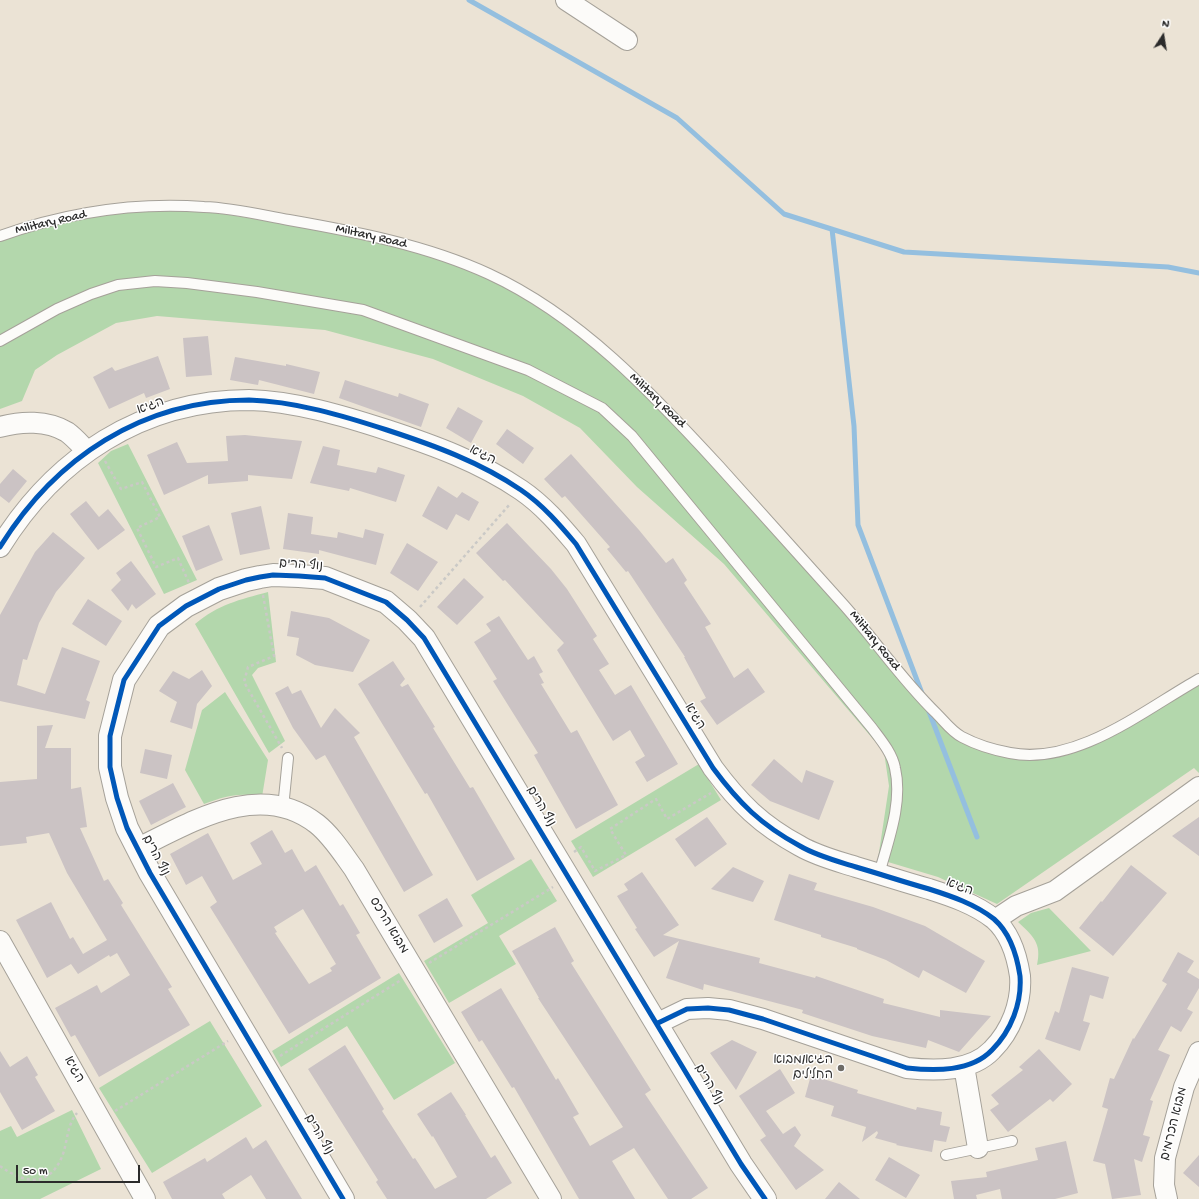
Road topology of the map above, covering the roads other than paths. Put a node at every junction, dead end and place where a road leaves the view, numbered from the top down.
1 (566, 0) edge
2 (627, 40) dead end
3 (0, 236) edge
4 (0, 341) edge
5 (0, 427) edge
6 (92, 448) junction
7 (0, 547) edge
8 (1199, 679) edge
9 (288, 758) road end
10 (1199, 787) edge
11 (283, 808) junction
12 (138, 848) junction
13 (879, 874) junction
14 (995, 920) junction
15 (0, 941) edge
16 (658, 1023) junction
17 (1199, 1052) edge
18 (964, 1066) junction
19 (1012, 1141) dead end
20 (978, 1148) junction
21 (946, 1155) dead end
22 (145, 1199) edge
23 (343, 1199) edge
24 (552, 1199) edge
25 (765, 1199) edge
26 (1167, 1199) edge

1 - 2 street
3 - 8 lane, Military Road
4 - 13 lane
5 - 6 street
6 - 7 street, הגיא
6 - 13 street, הגיא
9 - 11 lane
10 - 14 street
11 - 12 street, מבוא הרכס
11 - 24 street, מבוא הרכס
12 - 16 street, נוף הרים
12 - 23 street, נוף הרים
13 - 14 street, הגיא
14 - 18 street, הגיא
15 - 22 street, הגיא
16 - 18 street, הגיא
16 - 25 street, נוף הרים
17 - 26 street, מבוא הכרמים
18 - 20 street
19 - 20 lane
20 - 21 lane

